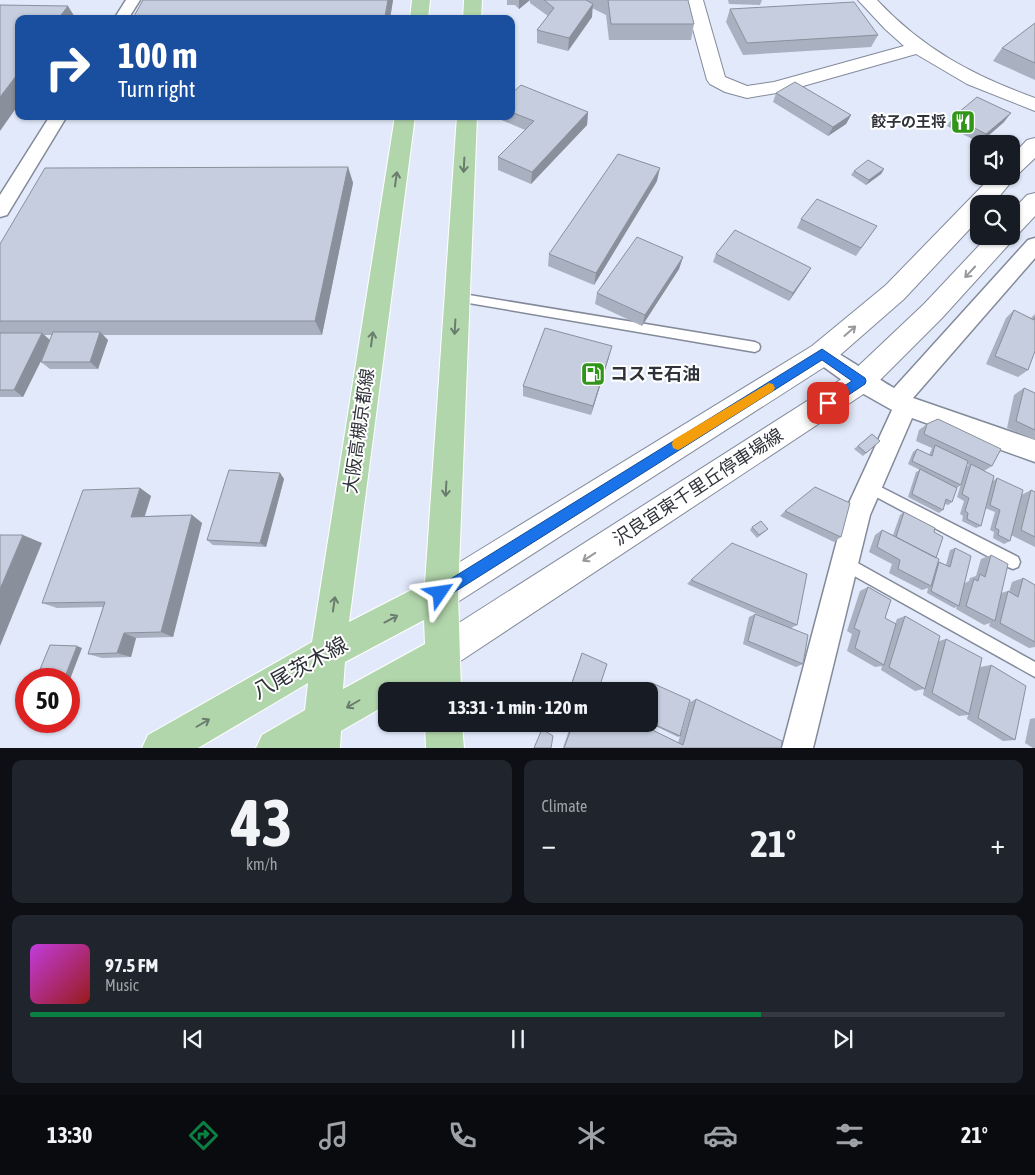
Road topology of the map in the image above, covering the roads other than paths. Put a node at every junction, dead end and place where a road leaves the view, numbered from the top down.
1 (133, 0) edge
2 (421, 0) edge
3 (473, 0) edge
4 (694, 0) edge
5 (867, 0) edge
6 (124, 15) edge
7 (419, 15) edge
8 (472, 15) edge
9 (918, 48) junction
10 (1035, 105) edge
11 (57, 120) edge
12 (403, 120) edge
13 (467, 120) edge
14 (1035, 145) edge
15 (1020, 161) edge
16 (997, 185) edge
17 (987, 195) edge
18 (1035, 201) edge
19 (0, 210) edge
20 (970, 213) edge
21 (1020, 217) edge
22 (994, 245) edge
23 (1035, 246) edge
24 (457, 296) junction
25 (754, 347) dead end
26 (822, 354) junction
27 (861, 381) junction
28 (901, 404) junction
29 (1035, 451) edge
30 (869, 487) junction
31 (1012, 562) dead end
32 (845, 563) junction
33 (440, 593) junction
34 (328, 652) junction
35 (441, 654) junction
36 (1035, 670) edge
37 (443, 682) edge
38 (444, 732) edge
39 (321, 735) edge
40 (161, 748) edge
41 (275, 748) edge
42 (445, 748) edge
43 (798, 748) edge

1 - 6 street
2 - 7 main road
3 - 8 main road
4 - 9 main road
5 - 9 main road
9 - 10 main road
11 - 19 street
34 -> 12 main road, 大阪高槻京都線
13 -> 24 main road
14 - 15 main road
16 - 17 main road
18 - 21 main road
26 -> 20 main road
22 -> 27 main road, 沢良宜東千里丘停車場線
23 - 28 street
24 - 25 lane
24 -> 33 main road
26 - 27 street
26 - 33 main road
27 - 28 street
27 -> 35 main road, 沢良宜東千里丘停車場線
28 - 29 street
28 - 30 street
30 - 31 lane
30 - 32 street
32 - 36 lane
32 - 43 street
34 -> 33 main road, 八尾茨木線
33 - 35 main road
34 - 39 main road, 大阪高槻京都線
40 -> 34 main road, 八尾茨木線
35 - 37 main road
35 -> 39 main road
38 - 42 main road
39 - 41 main road

